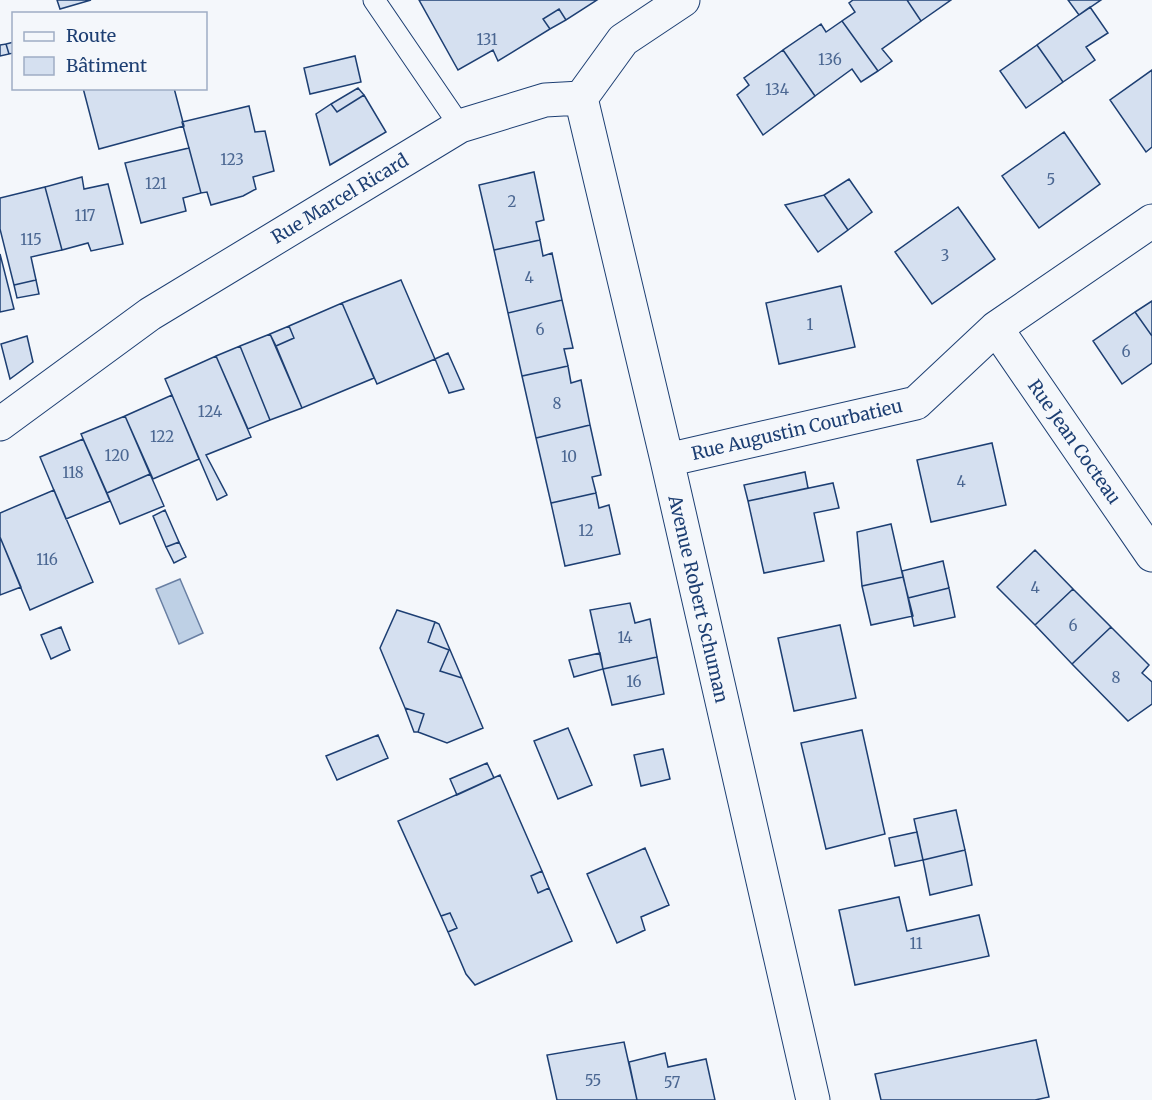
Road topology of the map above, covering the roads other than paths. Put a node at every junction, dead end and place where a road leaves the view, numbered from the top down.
1 (374, 0) edge
2 (683, 0) edge
3 (581, 98) junction
4 (460, 126) junction
5 (1152, 221) edge
6 (996, 328) junction
7 (0, 424) edge
8 (667, 460) junction
9 (1152, 555) edge
10 (813, 1100) edge

1 - 4 lane
2 - 3 street
3 - 4 street, Rue Marcel Ricard
3 - 8 street, Avenue Robert Schuman
4 - 7 street, Rue Marcel Ricard
5 - 6 street, Rue Augustin Courbatieu
6 - 8 street, Rue Augustin Courbatieu
6 - 9 street, Rue Jean Cocteau
8 - 10 street, Avenue Robert Schuman

